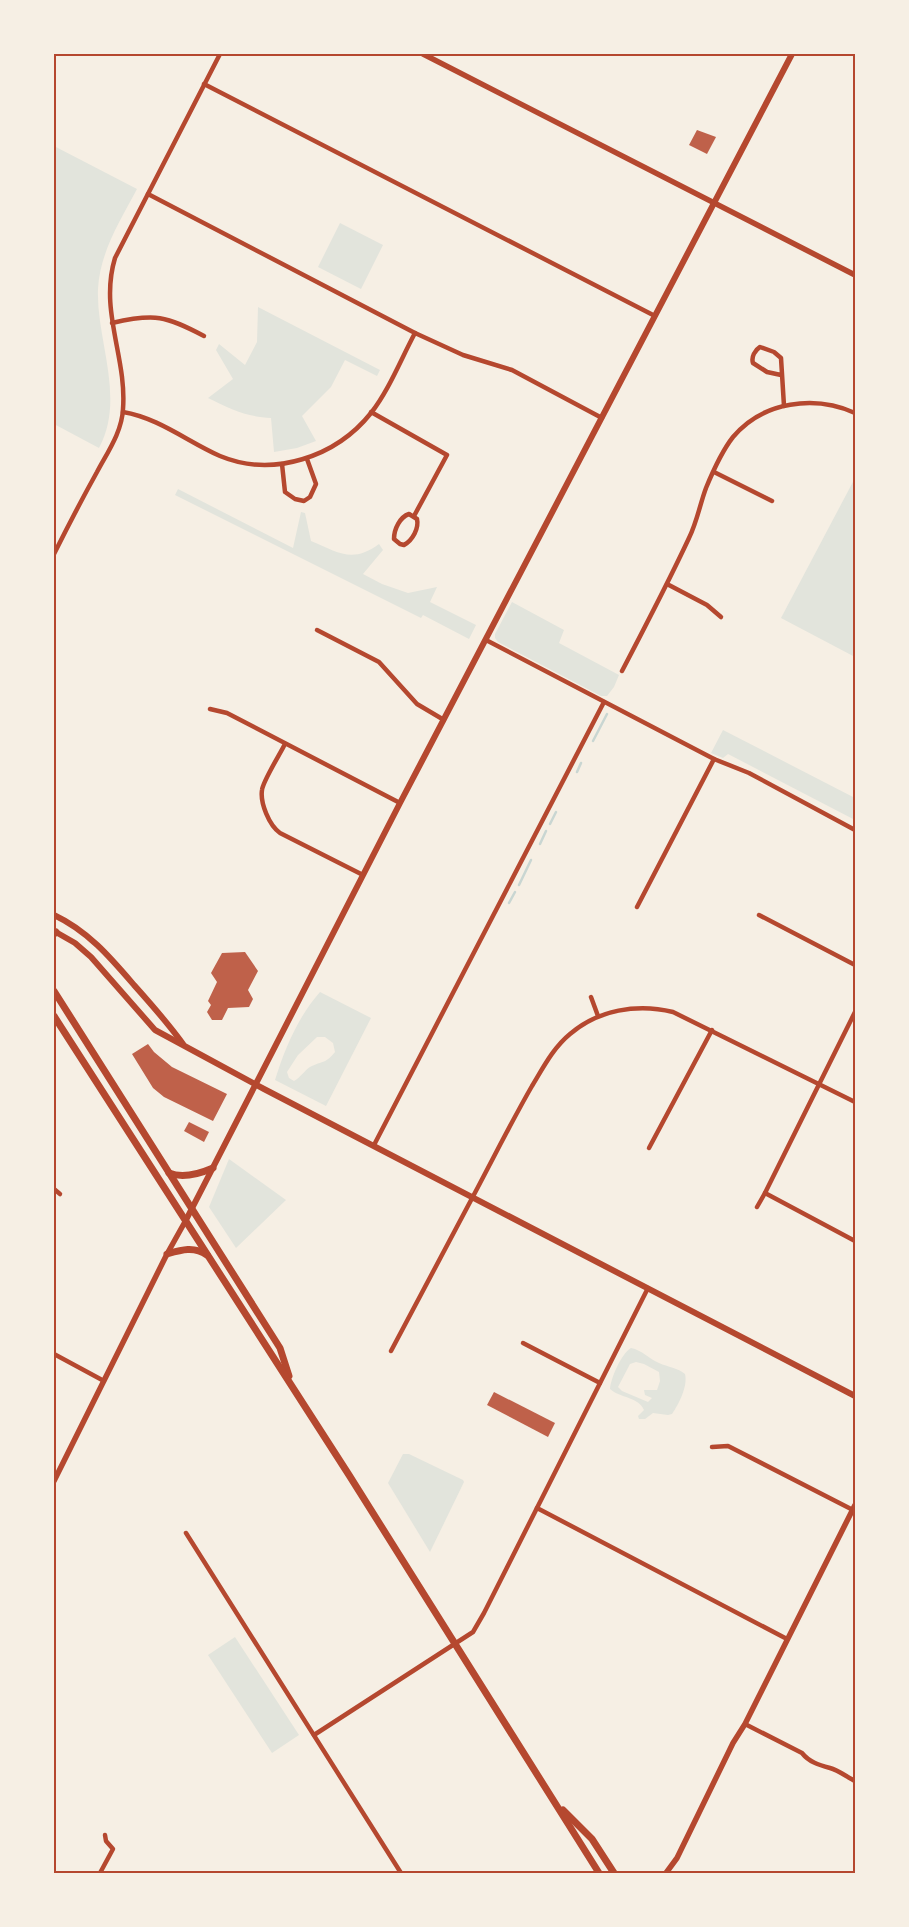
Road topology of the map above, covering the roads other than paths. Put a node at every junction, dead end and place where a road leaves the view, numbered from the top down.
1 (220, 54) edge
2 (423, 54) edge
3 (792, 54) edge
4 (204, 84) junction
5 (148, 194) junction
6 (715, 202) junction
7 (855, 275) edge
8 (656, 316) junction
9 (112, 323) junction
10 (415, 333) junction
11 (204, 336) dead end
12 (781, 376) junction
13 (784, 406) junction
14 (123, 412) junction
15 (371, 412) junction
16 (855, 413) edge
17 (602, 418) junction
18 (307, 459) junction
19 (282, 464) junction
20 (714, 472) junction
21 (772, 501) dead end
22 (414, 516) junction
23 (54, 554) edge
24 (667, 584) junction
25 (721, 617) dead end
26 (317, 630) dead end
27 (486, 640) junction
28 (622, 671) dead end
29 (604, 702) junction
30 (210, 709) dead end
31 (444, 720) junction
32 (285, 744) junction
33 (714, 759) junction
34 (400, 803) junction
35 (855, 830) edge
36 (363, 875) junction
37 (637, 907) dead end
38 (759, 914) dead end
39 (54, 915) edge
40 (54, 932) edge
41 (855, 965) edge
42 (54, 992) edge
43 (591, 998) dead end
44 (855, 1012) edge
45 (54, 1016) edge
46 (598, 1016) junction
47 (712, 1030) junction
48 (183, 1045) junction
49 (820, 1083) junction
50 (254, 1084) junction
51 (855, 1102) edge
52 (374, 1146) junction
53 (649, 1148) dead end
54 (213, 1168) junction
55 (169, 1173) junction
56 (54, 1189) edge
57 (765, 1193) junction
58 (60, 1194) dead end
59 (472, 1197) junction
60 (757, 1207) dead end
61 (192, 1208) junction
62 (186, 1220) junction
63 (855, 1241) edge
64 (167, 1254) junction
65 (211, 1260) junction
66 (648, 1288) junction
67 (523, 1343) dead end
68 (391, 1351) dead end
69 (54, 1354) edge
70 (104, 1380) junction
71 (600, 1383) junction
72 (292, 1385) junction
73 (855, 1396) edge
74 (712, 1447) dead end
75 (54, 1482) edge
76 (537, 1508) junction
77 (854, 1508) edge
78 (186, 1533) dead end
79 (787, 1639) junction
80 (455, 1644) junction
81 (745, 1724) junction
82 (314, 1735) junction
83 (855, 1781) edge
84 (554, 1801) junction
85 (105, 1836) dead end
86 (100, 1873) edge
87 (401, 1873) edge
88 (599, 1873) edge
89 (614, 1873) edge
90 (666, 1873) edge

1 - 4 street
2 - 6 street
3 - 6 main road
4 - 5 street
4 - 8 street
5 - 9 street
5 - 10 street
6 - 7 street
6 - 8 main road
8 - 17 main road
9 - 11 street
9 - 14 street
10 - 15 street
10 - 17 street
12 - 12 street
12 - 13 street
13 - 16 street
13 - 20 street
14 - 19 street
14 - 23 street
15 - 18 street
15 - 22 street
17 - 27 main road
18 - 19 street
18 - 19 street
20 - 21 street
20 - 24 street
22 - 22 street
24 - 25 street
24 - 28 street
26 - 31 street
27 - 29 street
27 - 31 main road
29 - 33 street
29 - 52 street
30 - 32 street
31 - 34 main road
32 - 34 street
32 - 36 street
33 - 35 street
33 - 37 street
34 - 36 main road
36 - 50 main road
38 - 41 street
39 - 48 main road
40 - 48 main road
42 - 55 main road
43 - 46 street
44 - 49 street
45 - 62 main road
46 - 47 street
46 - 59 street
47 - 49 street
47 - 53 street
48 - 50 main road
49 - 51 street
49 - 57 street
50 - 52 main road
50 - 54 main road
52 - 59 main road
54 - 55 main road
54 - 61 main road
55 - 61 main road
56 - 58 street
57 - 60 street
57 - 63 street
59 - 66 main road
59 - 68 street
61 - 62 main road
61 - 72 main road
62 - 64 street
62 - 65 main road
64 - 65 main road
64 - 70 street
65 - 72 main road
66 - 71 street
66 - 73 main road
67 - 71 street
69 - 70 street
70 - 75 street
71 - 76 street
72 - 80 main road
74 - 77 street
76 - 79 street
76 - 80 street
77 - 79 street
78 - 82 street
79 - 81 street
80 - 82 street
80 - 84 main road
81 - 83 street
81 - 90 street
82 - 87 street
84 - 88 main road
84 - 89 main road
85 - 86 street

